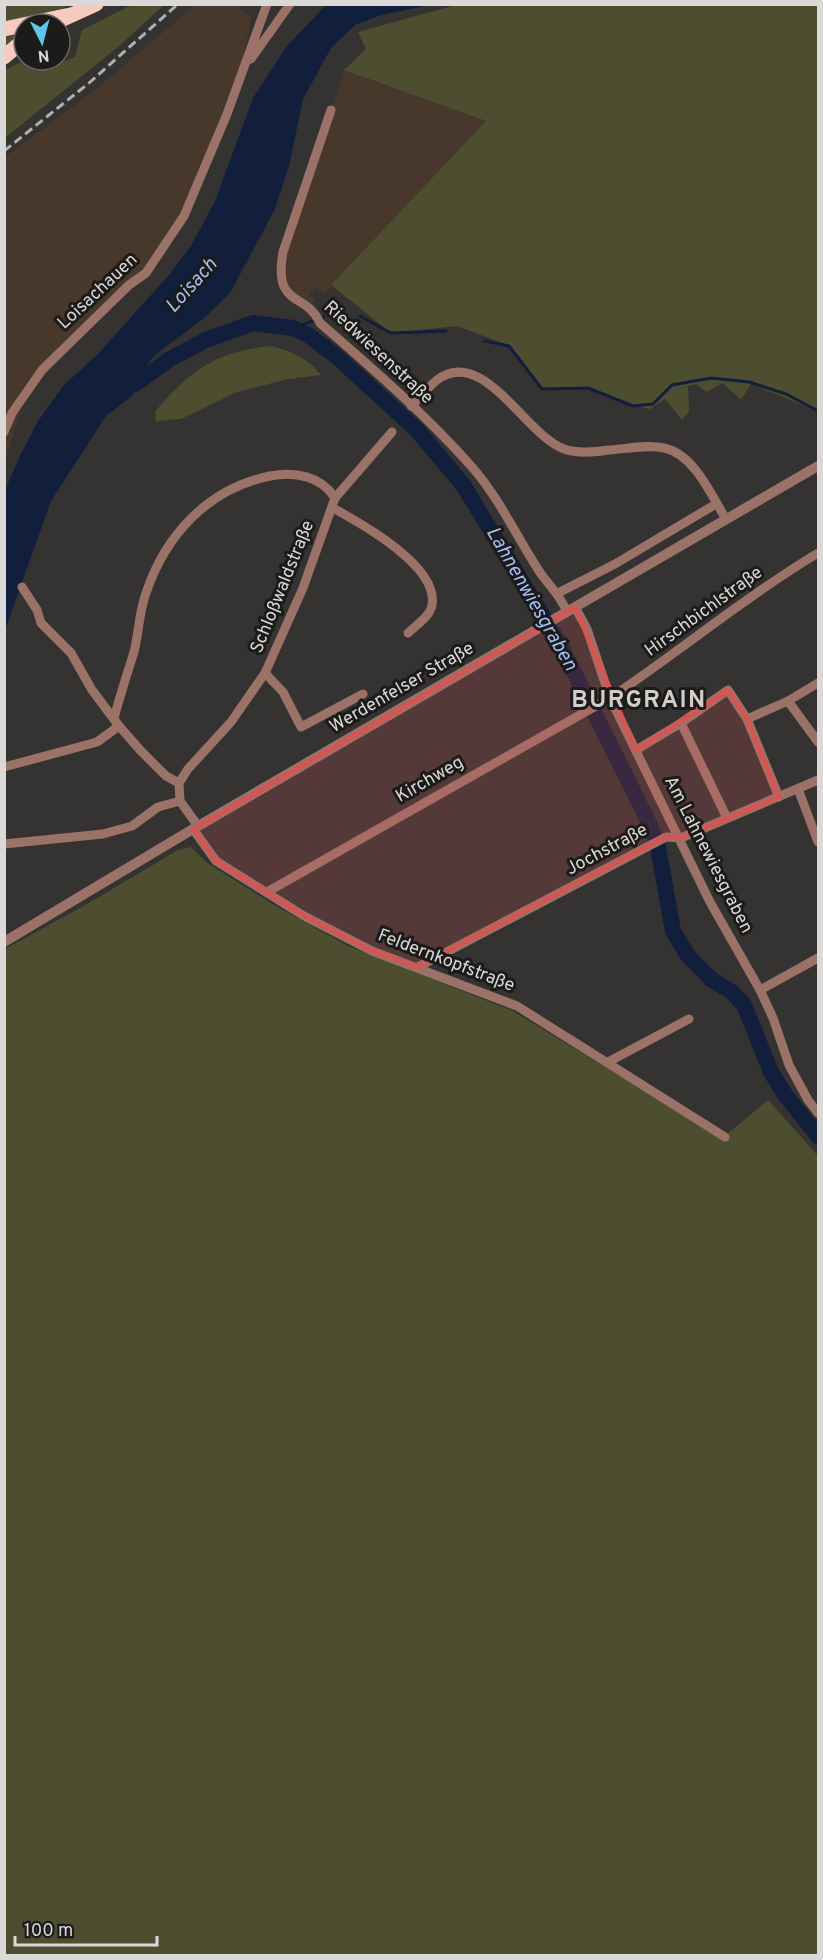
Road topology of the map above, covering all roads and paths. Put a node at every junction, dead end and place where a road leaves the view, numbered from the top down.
1 (96, 4) edge
2 (267, 4) edge
3 (290, 4) edge
4 (72, 14) edge
5 (244, 68) junction
6 (331, 110) dead end
7 (411, 406) junction
8 (4, 432) edge
9 (392, 432) dead end
10 (819, 466) edge
11 (334, 503) junction
12 (716, 504) junction
13 (726, 519) junction
14 (819, 553) edge
15 (22, 587) dead end
16 (558, 592) junction
17 (571, 609) junction
18 (408, 633) dead end
19 (264, 673) junction
20 (819, 683) edge
21 (363, 694) dead end
22 (610, 698) junction
23 (788, 700) junction
24 (747, 719) junction
25 (116, 722) junction
26 (681, 723) junction
27 (819, 742) edge
28 (636, 750) junction
29 (4, 767) edge
30 (819, 780) edge
31 (179, 783) junction
32 (798, 789) junction
33 (779, 797) junction
34 (180, 801) junction
35 (727, 819) junction
36 (195, 828) junction
37 (681, 838) junction
38 (819, 842) edge
39 (4, 844) edge
40 (267, 892) junction
41 (4, 942) edge
42 (819, 958) edge
43 (418, 967) junction
44 (760, 990) junction
45 (689, 1019) dead end
46 (608, 1062) junction
47 (819, 1113) edge
48 (726, 1137) dead end

1 - 4 highway
2 - 5 street, Loisachauen
3 - 5 street, Loisachauen
5 - 8 street, Loisachauen
6 - 7 street, Riedwiesenstraße
7 - 12 street
7 - 16 street, Riedwiesenstraße
9 - 11 street, Schloßwaldstraße
10 - 13 street, Werdenfelser Straße
11 - 18 street
11 - 19 street, Schloßwaldstraße
11 - 25 street
12 - 13 street
12 - 16 street
13 - 17 street, Werdenfelser Straße
14 - 22 street, Hirschbichlstraße
15 - 25 street
16 - 17 street, Riedwiesenstraße
17 - 22 street, Am Lahnewiesgraben
17 - 36 street, Werdenfelser Straße
19 - 21 street
19 - 31 street, Schloßwaldstraße
20 - 23 street
22 - 28 street, Am Lahnewiesgraben
22 - 40 street, Kirchweg
23 - 24 street
23 - 27 street
24 - 26 street
24 - 33 street
25 - 29 street
25 - 31 street
26 - 28 street
26 - 35 street
28 - 37 street, Am Lahnewiesgraben
30 - 32 street, Jochstraße
31 - 34 street
32 - 33 street, Jochstraße
32 - 38 street
33 - 35 street, Jochstraße
34 - 36 street, Feldernkopfstraße
34 - 39 street
35 - 37 street, Jochstraße
36 - 40 street, Feldernkopfstraße
36 - 41 street, Werdenfelser Straße
37 - 43 street, Jochstraße
37 - 44 street, Am Lahnewiesgraben
40 - 43 street, Feldernkopfstraße
42 - 44 street
43 - 46 street, Feldernkopfstraße
44 - 47 street, Am Lahnewiesgraben
45 - 46 street
46 - 48 street, Feldernkopfstraße

